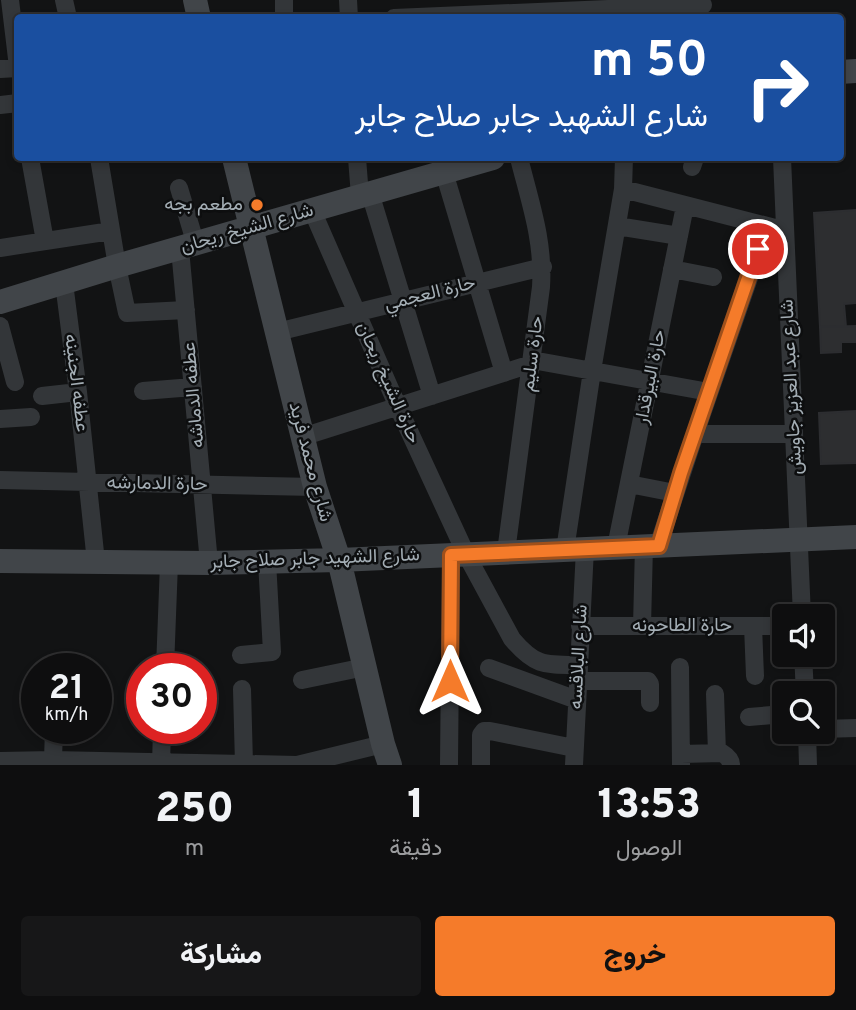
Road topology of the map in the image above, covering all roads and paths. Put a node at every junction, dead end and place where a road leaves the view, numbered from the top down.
1 (10, 0) edge
2 (703, 8) edge
3 (566, 9) edge
4 (617, 9) edge
5 (515, 10) edge
6 (429, 11) edge
7 (14, 34) edge
8 (31, 161) edge
9 (99, 161) edge
10 (235, 161) edge
11 (358, 161) edge
12 (477, 161) edge
13 (520, 161) edge
14 (624, 161) edge
15 (782, 161) edge
16 (439, 168) edge
17 (179, 188) dead end
18 (623, 189) junction
19 (365, 195) junction
20 (685, 206) junction
21 (312, 210) junction
22 (617, 226) junction
23 (767, 226) junction
24 (251, 228) junction
25 (785, 230) junction
26 (111, 231) junction
27 (678, 236) junction
28 (45, 242) junction
29 (188, 247) junction
30 (0, 248) edge
31 (117, 266) junction
32 (543, 267) junction
33 (672, 269) junction
34 (713, 277) dead end
35 (64, 283) junction
36 (477, 283) junction
37 (402, 301) junction
38 (0, 302) edge
39 (186, 310) junction
40 (356, 313) junction
41 (0, 326) edge
42 (277, 332) junction
43 (532, 362) junction
44 (592, 371) junction
45 (504, 373) junction
46 (651, 381) junction
47 (15, 382) dead end
48 (193, 387) junction
49 (143, 391) dead end
50 (78, 392) junction
51 (709, 392) junction
52 (42, 396) dead end
53 (432, 396) junction
54 (398, 407) junction
55 (32, 417) dead end
56 (0, 419) edge
57 (695, 434) junction
58 (794, 434) junction
59 (302, 437) junction
60 (0, 480) edge
61 (88, 482) junction
62 (629, 484) junction
63 (202, 485) junction
64 (315, 487) junction
65 (675, 493) junction
66 (856, 537) edge
67 (798, 540) junction
68 (651, 546) junction
69 (617, 547) junction
70 (575, 549) junction
71 (506, 552) junction
72 (459, 554) junction
73 (339, 560) junction
74 (0, 561) edge
75 (267, 561) junction
76 (96, 562) junction
77 (169, 563) junction
78 (209, 563) junction
79 (801, 604) edge
80 (580, 626) junction
81 (642, 626) junction
82 (753, 626) junction
83 (772, 626) edge
84 (166, 653) edge
85 (241, 655) dead end
86 (365, 667) junction
87 (681, 667) dead end
88 (489, 668) dead end
89 (578, 673) junction
90 (755, 676) dead end
91 (302, 680) dead end
92 (242, 688) dead end
93 (715, 694) dead end
94 (577, 700) junction
95 (650, 703) dead end
96 (772, 715) edge
97 (749, 717) dead end
98 (856, 728) edge
99 (835, 729) edge
100 (54, 744) edge
101 (162, 744) edge
102 (807, 744) edge
103 (387, 755) edge
104 (574, 757) edge
105 (724, 759) edge
106 (53, 760) junction
107 (681, 760) edge
108 (0, 761) edge
109 (449, 761) edge
110 (481, 762) edge
111 (161, 764) edge
112 (250, 764) edge
113 (808, 765) edge

1 - 7 street
2 - 4 street
3 - 4 street
3 - 5 street
5 - 6 street
8 - 28 street
9 - 26 street
10 - 24 street, شارع محمد فريد
11 - 19 street
12 - 16 street, شارع الشيخ ريحان
13 - 32 street, حارة سليم
14 - 18 street, شارع البلاقسه
15 - 25 street, شارع عبد العزيز جاويش
16 - 19 street, شارع الشيخ ريحان
16 - 36 street
17 - 29 street, عطفه الدماشه
18 - 20 street
18 - 22 street, شارع البلاقسه
19 - 21 street, شارع الشيخ ريحان
19 - 37 street
20 - 23 street
20 - 27 street, حارة البيرقدار
21 - 24 street, شارع الشيخ ريحان
21 - 40 street, حارة الشيخ ريحان
22 - 27 street
22 - 44 street, شارع البلاقسه
23 - 25 street
23 - 51 street
24 - 29 street, شارع الشيخ ريحان
24 - 42 street, شارع محمد فريد
25 - 58 street, شارع عبد العزيز جاويش
26 - 28 street
26 - 31 street
27 - 33 street, حارة البيرقدار
28 - 30 street
29 - 31 street, شارع الشيخ ريحان
29 - 39 street, عطفه الدماشه
31 - 35 street, شارع الشيخ ريحان
31 - 39 street
32 - 36 street, حارة العجمي
32 - 43 street, حارة سليم
33 - 34 street
33 - 46 street, حارة البيرقدار
35 - 38 street, شارع الشيخ ريحان
35 - 50 street, عطفه الجنينه
36 - 37 street, حارة العجمي
36 - 45 street
37 - 40 street, حارة العجمي
37 - 53 street
39 - 48 street, عطفه الدماشه
40 - 42 street, حارة العجمي
40 - 54 street, حارة الشيخ ريحان
41 - 47 street
42 - 59 street, شارع محمد فريد
43 - 44 street
43 - 45 street
43 - 71 street, حارة سليم
44 - 46 street
44 - 70 street, شارع البلاقسه
45 - 53 street
46 - 51 street
46 - 62 street, حارة البيرقدار
48 - 49 street
48 - 63 street, عطفه الدماشه
50 - 52 street
50 - 61 street, عطفه الجنينه
51 - 57 street
53 - 54 street
54 - 59 street
54 - 72 street, حارة الشيخ ريحان
55 - 56 street
57 - 58 street
57 - 65 street
58 - 67 street, شارع عبد العزيز جاويش
59 - 64 street, شارع محمد فريد
60 - 61 street, حارة الدمارشه
61 - 63 street, حارة الدمارشه
61 - 76 street, عطفه الجنينه
62 - 65 street
62 - 69 street, حارة البيرقدار
63 - 64 street, حارة الدمارشه
63 - 78 street, عطفه الدماشه
64 - 73 street, شارع محمد فريد
65 - 68 street
66 - 67 street, شارع الشهيد جابر صلاح جابر
67 - 68 street, شارع الشهيد جابر صلاح جابر
67 - 79 street, شارع عبد العزيز جاويش
68 - 69 street, شارع الشهيد جابر صلاح جابر
68 - 81 street
69 - 70 street, شارع الشهيد جابر صلاح جابر
70 - 71 street, شارع الشهيد جابر صلاح جابر
70 - 80 street, شارع البلاقسه
71 - 72 street, شارع الشهيد جابر صلاح جابر
72 - 73 street, شارع الشهيد جابر صلاح جابر
72 - 89 street, حارة الشيخ ريحان
72 - 109 street
73 - 75 street, شارع الشهيد جابر صلاح جابر
73 - 86 street, شارع محمد فريد
74 - 76 street, شارع الشهيد جابر صلاح جابر
75 - 78 street, شارع الشهيد جابر صلاح جابر
75 - 85 street
76 - 77 street, شارع الشهيد جابر صلاح جابر
77 - 78 street, شارع الشهيد جابر صلاح جابر
77 - 84 street
80 - 81 street, حارة الطاحونه
80 - 89 street, شارع البلاقسه
81 - 82 street, حارة الطاحونه
82 - 83 street, حارة الطاحونه
82 - 90 street
86 - 91 street
86 - 103 street, شارع محمد فريد
87 - 107 street
88 - 94 street
89 - 94 street, شارع البلاقسه
89 - 95 street, حارة الشيخ ريحان
92 - 112 street
93 - 105 street
94 - 104 street, شارع البلاقسه
96 - 97 street
98 - 99 street
100 - 106 street
101 - 111 street
102 - 113 street
103 - 112 street
104 - 110 street
105 - 107 street
106 - 108 street
106 - 111 street
109 - 110 street
111 - 112 street

